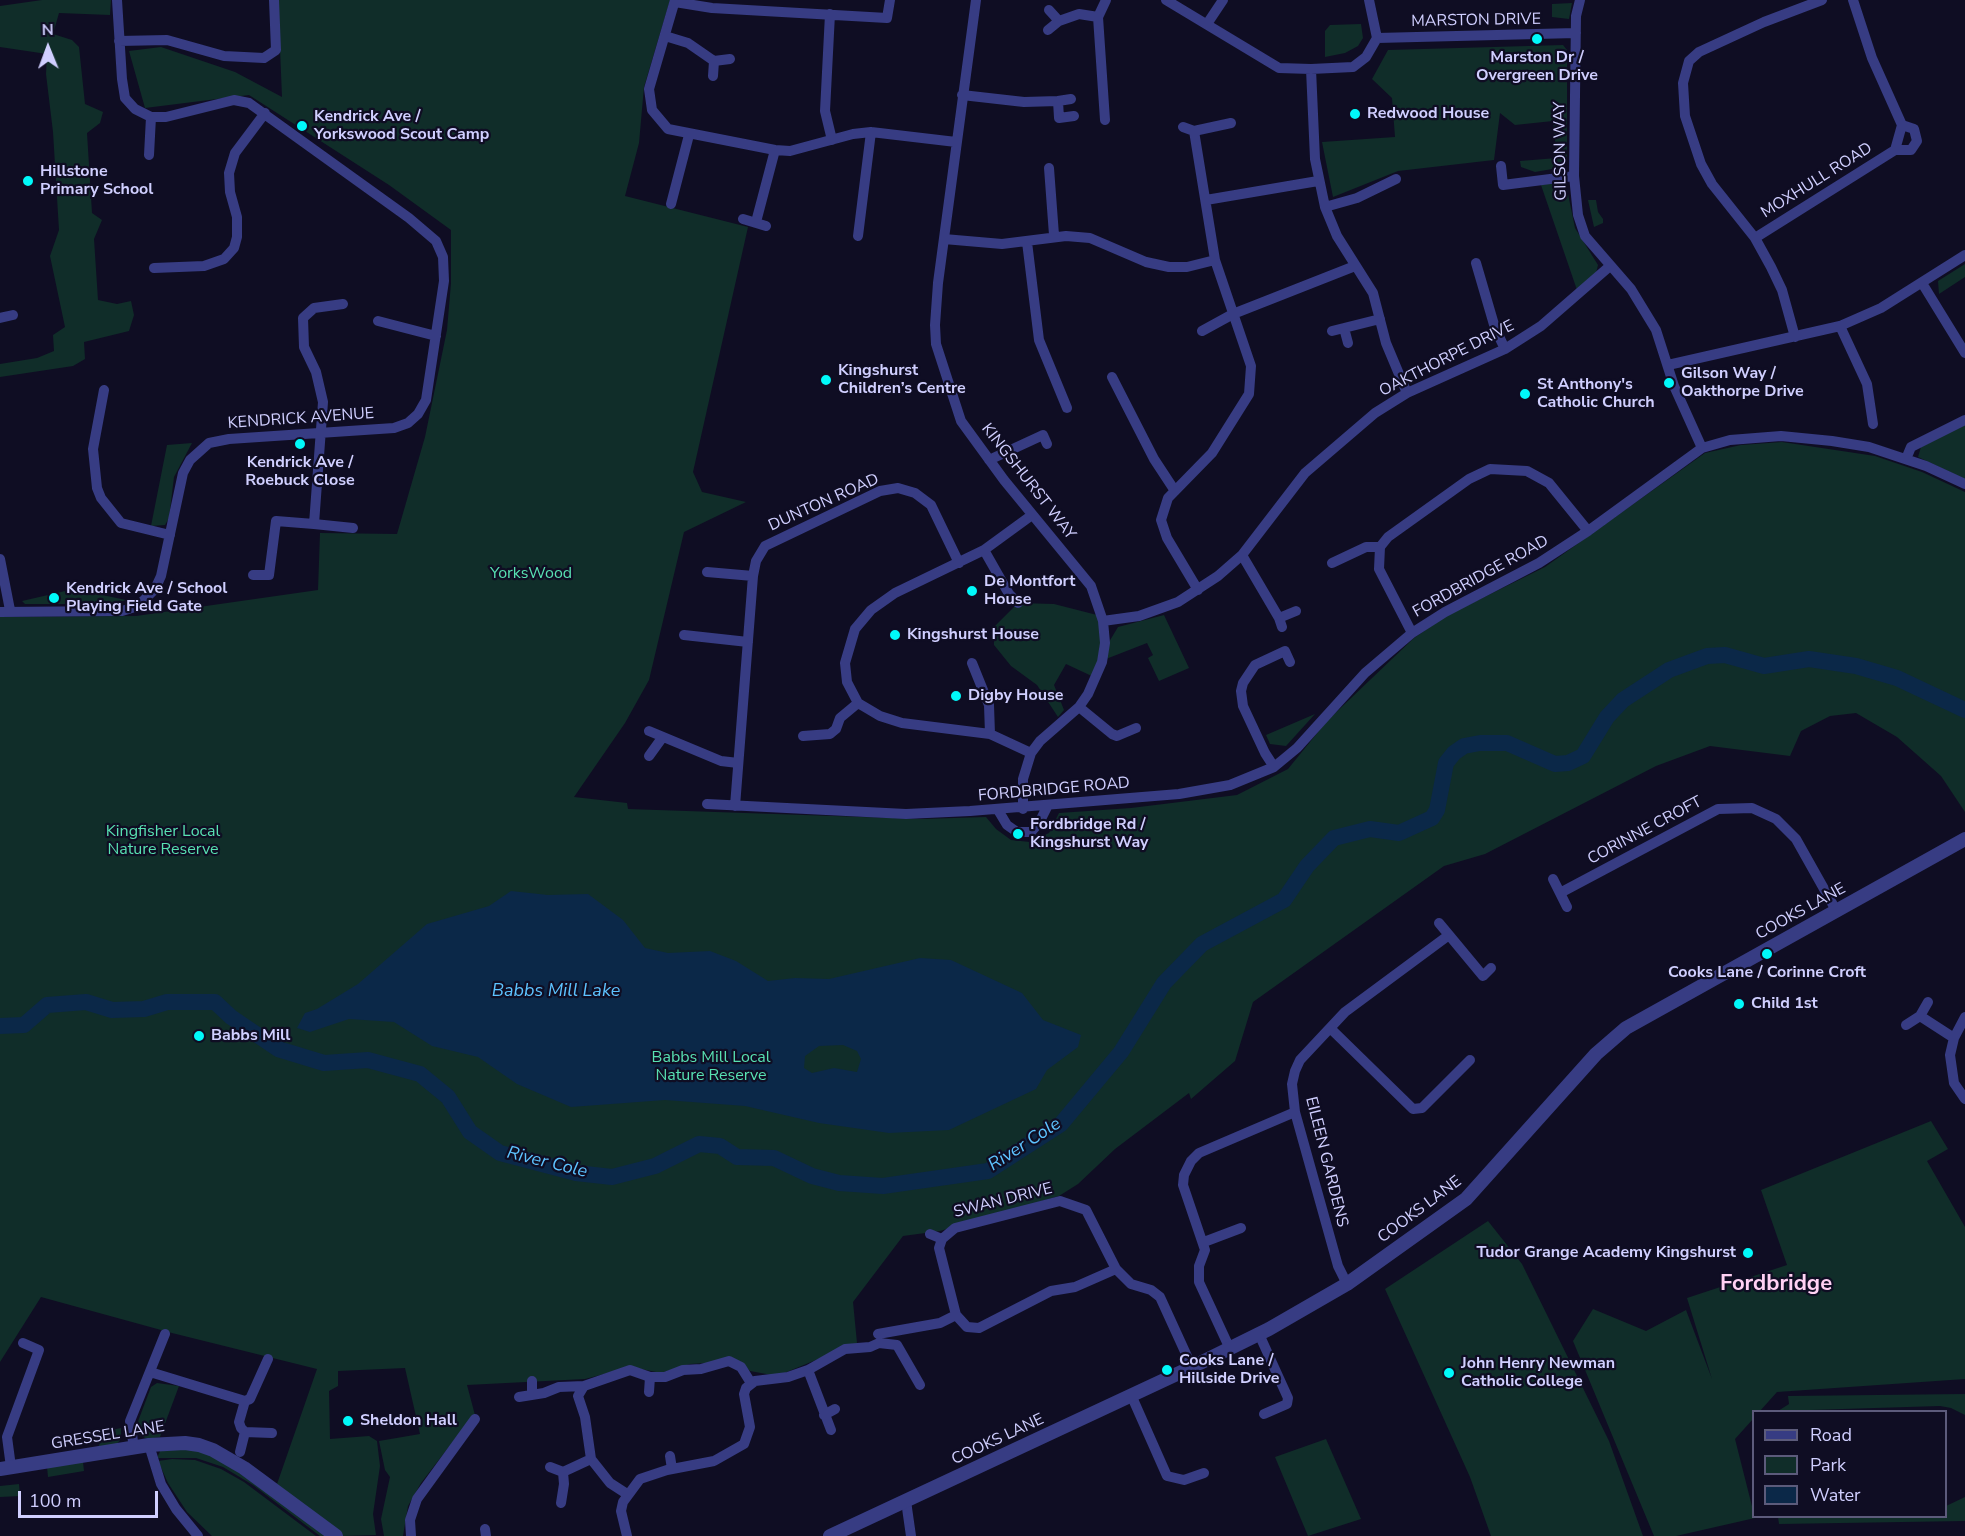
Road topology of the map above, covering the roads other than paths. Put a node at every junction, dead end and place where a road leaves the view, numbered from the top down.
1 (117, 0) edge
2 (274, 0) edge
3 (890, 0) edge
4 (976, 0) edge
5 (1106, 0) edge
6 (1166, 0) edge
7 (1223, 0) edge
8 (1370, 0) edge
9 (1580, 0) edge
10 (1822, 0) edge
11 (1853, 0) edge
12 (675, 1) edge
13 (1049, 10) dead end
14 (831, 14) junction
15 (1098, 17) junction
16 (1059, 21) junction
17 (1207, 24) junction
18 (1048, 30) dead end
19 (1576, 33) junction
20 (665, 36) junction
21 (1377, 38) junction
22 (119, 41) junction
23 (730, 59) dead end
24 (714, 61) junction
25 (1311, 69) junction
26 (713, 76) dead end
27 (962, 95) junction
28 (1071, 99) dead end
29 (1058, 101) junction
30 (265, 113) junction
31 (1074, 116) dead end
32 (151, 117) junction
33 (1105, 120) dead end
34 (1225, 122) dead end
35 (1902, 124) junction
36 (1183, 127) dead end
37 (1194, 131) junction
38 (871, 132) junction
39 (689, 135) junction
40 (832, 140) junction
41 (956, 142) junction
42 (775, 150) junction
43 (1895, 150) junction
44 (149, 156) dead end
45 (1501, 166) dead end
46 (1049, 168) dead end
47 (1574, 176) junction
48 (1396, 179) dead end
49 (1318, 181) junction
50 (1206, 200) junction
51 (671, 204) dead end
52 (1325, 207) junction
53 (743, 219) dead end
54 (858, 236) dead end
55 (1054, 236) junction
56 (1755, 238) junction
57 (944, 239) junction
58 (1027, 242) junction
59 (1965, 255) edge
60 (1215, 260) junction
61 (1476, 263) dead end
62 (1356, 266) junction
63 (1610, 266) junction
64 (154, 268) dead end
65 (1922, 283) junction
66 (342, 304) dead end
67 (1233, 314) junction
68 (13, 315) dead end
69 (0, 318) edge
70 (1380, 319) junction
71 (378, 321) dead end
72 (1840, 326) junction
73 (1344, 328) junction
74 (1202, 331) dead end
75 (1332, 331) dead end
76 (436, 336) junction
77 (1795, 337) junction
78 (1348, 343) dead end
79 (1505, 349) junction
80 (1965, 353) edge
81 (1668, 365) junction
82 (1112, 377) dead end
83 (104, 390) dead end
84 (1407, 393) junction
85 (1067, 408) dead end
86 (1965, 420) edge
87 (1873, 424) dead end
88 (322, 432) junction
89 (1047, 444) dead end
90 (1702, 448) junction
91 (1906, 459) junction
92 (989, 460) junction
93 (1965, 484) edge
94 (1175, 491) junction
95 (1032, 515) junction
96 (314, 524) junction
97 (353, 528) dead end
98 (1588, 531) junction
99 (170, 536) junction
100 (1380, 547) junction
101 (984, 550) junction
102 (1242, 555) junction
103 (0, 559) edge
104 (959, 563) junction
105 (1332, 563) dead end
106 (707, 572) dead end
107 (253, 575) dead end
108 (753, 576) junction
109 (1198, 590) junction
110 (1018, 603) dead end
111 (5, 611) edge
112 (1296, 611) dead end
113 (1103, 621) junction
114 (1412, 633) junction
115 (684, 635) dead end
116 (748, 642) junction
117 (1290, 662) dead end
118 (972, 663) dead end
119 (858, 703) junction
120 (1079, 707) junction
121 (1136, 728) dead end
122 (649, 731) dead end
123 (990, 734) junction
124 (803, 736) dead end
125 (662, 738) junction
126 (1031, 753) junction
127 (649, 756) dead end
128 (738, 763) junction
129 (1274, 767) junction
130 (707, 804) dead end
131 (735, 806) junction
132 (1047, 807) junction
133 (1023, 809) junction
134 (998, 810) junction
135 (1965, 839) edge
136 (1552, 879) dead end
137 (1560, 893) junction
138 (1567, 907) dead end
139 (1837, 912) junction
140 (1439, 923) dead end
141 (1449, 934) junction
142 (1491, 968) dead end
143 (1928, 1002) dead end
144 (1920, 1016) junction
145 (1965, 1017) edge
146 (1905, 1024) dead end
147 (1330, 1028) junction
148 (1954, 1038) junction
149 (1470, 1060) dead end
150 (1965, 1099) edge
151 (1295, 1112) junction
152 (1241, 1228) dead end
153 (930, 1234) dead end
154 (942, 1239) junction
155 (1203, 1242) junction
156 (1116, 1269) junction
157 (1347, 1284) junction
158 (956, 1315) junction
159 (165, 1334) dead end
160 (878, 1334) dead end
161 (1259, 1334) junction
162 (23, 1343) dead end
163 (1230, 1349) junction
164 (268, 1359) dead end
165 (1192, 1367) junction
166 (808, 1370) junction
167 (150, 1372) junction
168 (650, 1377) junction
169 (532, 1381) dead end
170 (751, 1383) junction
171 (920, 1384) dead end
172 (584, 1386) junction
173 (649, 1392) dead end
174 (532, 1395) junction
175 (519, 1397) dead end
176 (1132, 1397) junction
177 (245, 1401) junction
178 (835, 1409) dead end
179 (1264, 1414) dead end
180 (824, 1415) junction
181 (475, 1419) dead end
182 (831, 1430) dead end
183 (245, 1432) junction
184 (272, 1433) dead end
185 (149, 1445) junction
186 (134, 1448) junction
187 (240, 1452) dead end
188 (670, 1456) dead end
189 (591, 1459) junction
190 (550, 1467) dead end
191 (6, 1468) edge
192 (672, 1469) junction
193 (562, 1472) junction
194 (1204, 1473) dead end
195 (627, 1494) junction
196 (906, 1501) junction
197 (561, 1503) dead end
198 (836, 1534) edge
199 (198, 1536) edge
200 (336, 1536) edge
201 (411, 1536) edge
202 (627, 1536) edge
203 (911, 1536) edge

1 - 22 street
2 - 22 street
3 - 14 street
4 - 27 street, KINGSHURST WAY
5 - 15 street
6 - 17 street
7 - 17 street
8 - 21 street
9 - 19 street, GILSON WAY
10 - 56 street
11 - 35 street, MOXHULL ROAD
12 - 14 street
12 - 20 street
13 - 16 street
14 - 40 street
15 - 16 street
15 - 33 street
16 - 18 street
17 - 25 street
19 - 21 street, MARSTON DRIVE
19 - 47 street, GILSON WAY
20 - 24 street
20 - 39 street
21 - 25 street
22 - 32 street
23 - 24 street
24 - 26 street
25 - 49 street
27 - 29 street
27 - 41 street, KINGSHURST WAY
28 - 29 street
29 - 31 street
30 - 32 street, KENDRICK AVENUE
30 - 64 street
30 - 76 street, KENDRICK AVENUE
32 - 44 street
34 - 37 street
35 - 43 street, MOXHULL ROAD
35 - 43 street, MOXHULL ROAD
36 - 37 street
37 - 50 street
38 - 40 street
38 - 41 street
38 - 54 street
39 - 42 street
39 - 51 street
40 - 42 street
41 - 57 street, KINGSHURST WAY
42 - 53 street
43 - 56 street, MOXHULL ROAD
45 - 47 street
46 - 55 street
47 - 63 street, GILSON WAY
48 - 52 street
49 - 50 street
49 - 52 street
50 - 60 street
52 - 62 street
55 - 58 street
55 - 60 street
56 - 77 street
57 - 58 street
57 - 92 street, KINGSHURST WAY
58 - 85 street
59 - 65 street
60 - 67 street
61 - 79 street
62 - 67 street
62 - 70 street
63 - 79 street, OAKTHORPE DRIVE
63 - 81 street, GILSON WAY
65 - 72 street
65 - 80 street
66 - 88 street
67 - 74 street
67 - 94 street
68 - 69 street
70 - 73 street
70 - 84 street
71 - 76 street
72 - 77 street
72 - 87 street
73 - 75 street
73 - 78 street
76 - 88 street, KENDRICK AVENUE
77 - 81 street
79 - 84 street, OAKTHORPE DRIVE
81 - 90 street, GILSON WAY
82 - 94 street
83 - 99 street
84 - 102 street, OAKTHORPE DRIVE
86 - 91 street
88 - 96 street
88 - 99 street, KENDRICK AVENUE
89 - 92 street
90 - 91 street, FORDBRIDGE ROAD
90 - 98 street, FORDBRIDGE ROAD
91 - 93 street, FORDBRIDGE ROAD
92 - 95 street, KINGSHURST WAY
94 - 109 street
95 - 101 street
95 - 113 street, KINGSHURST WAY
96 - 97 street
96 - 107 street
98 - 100 street
98 - 114 street, FORDBRIDGE ROAD
99 - 111 street, KENDRICK AVENUE
100 - 105 street
100 - 114 street
101 - 104 street
101 - 110 street
102 - 109 street, OAKTHORPE DRIVE
102 - 112 street
103 - 111 street
104 - 108 street, DUNTON ROAD
104 - 119 street
106 - 108 street
108 - 116 street, DUNTON ROAD
109 - 113 street, OAKTHORPE DRIVE
113 - 120 street, KINGSHURST WAY
114 - 129 street, FORDBRIDGE ROAD
115 - 116 street
116 - 128 street, DUNTON ROAD
117 - 129 street
118 - 123 street
119 - 123 street
119 - 124 street
120 - 121 street
120 - 126 street, KINGSHURST WAY
122 - 125 street
123 - 126 street
125 - 127 street
125 - 128 street
126 - 133 street, KINGSHURST WAY
128 - 131 street, DUNTON ROAD
129 - 132 street, FORDBRIDGE ROAD
130 - 131 street, FORDBRIDGE ROAD
131 - 134 street, FORDBRIDGE ROAD
132 - 133 street, FORDBRIDGE ROAD
132 - 134 street
133 - 134 street, FORDBRIDGE ROAD
135 - 139 street, COOKS LANE
136 - 137 street
137 - 138 street
137 - 139 street, CORINNE CROFT
139 - 157 street, COOKS LANE
140 - 141 street
141 - 142 street
141 - 147 street, EILEEN GARDENS
143 - 144 street
144 - 146 street
144 - 148 street
145 - 148 street
147 - 149 street
147 - 151 street, EILEEN GARDENS
148 - 150 street
151 - 155 street
151 - 157 street, EILEEN GARDENS
152 - 155 street
153 - 154 street
154 - 156 street, SWAN DRIVE
154 - 158 street, SWAN DRIVE
155 - 163 street
156 - 158 street
156 - 165 street, SWAN DRIVE
157 - 161 street, COOKS LANE
158 - 160 street
159 - 167 street
161 - 163 street, COOKS LANE
161 - 179 street
162 - 191 street
163 - 165 street, COOKS LANE
164 - 177 street
165 - 176 street, COOKS LANE
166 - 170 street
166 - 171 street
166 - 180 street
167 - 177 street
167 - 186 street
168 - 170 street
168 - 172 street
168 - 173 street
169 - 174 street
170 - 192 street
172 - 174 street
172 - 189 street
174 - 175 street
176 - 194 street
176 - 196 street, COOKS LANE
177 - 183 street
178 - 180 street
180 - 182 street
181 - 201 street
183 - 184 street
183 - 187 street
185 - 186 street, GRESSEL LANE
185 - 199 street
185 - 200 street, GRESSEL LANE
186 - 191 street, GRESSEL LANE
188 - 192 street
189 - 193 street
189 - 195 street
190 - 193 street
192 - 195 street
193 - 197 street
195 - 202 street
196 - 198 street, COOKS LANE
196 - 203 street

